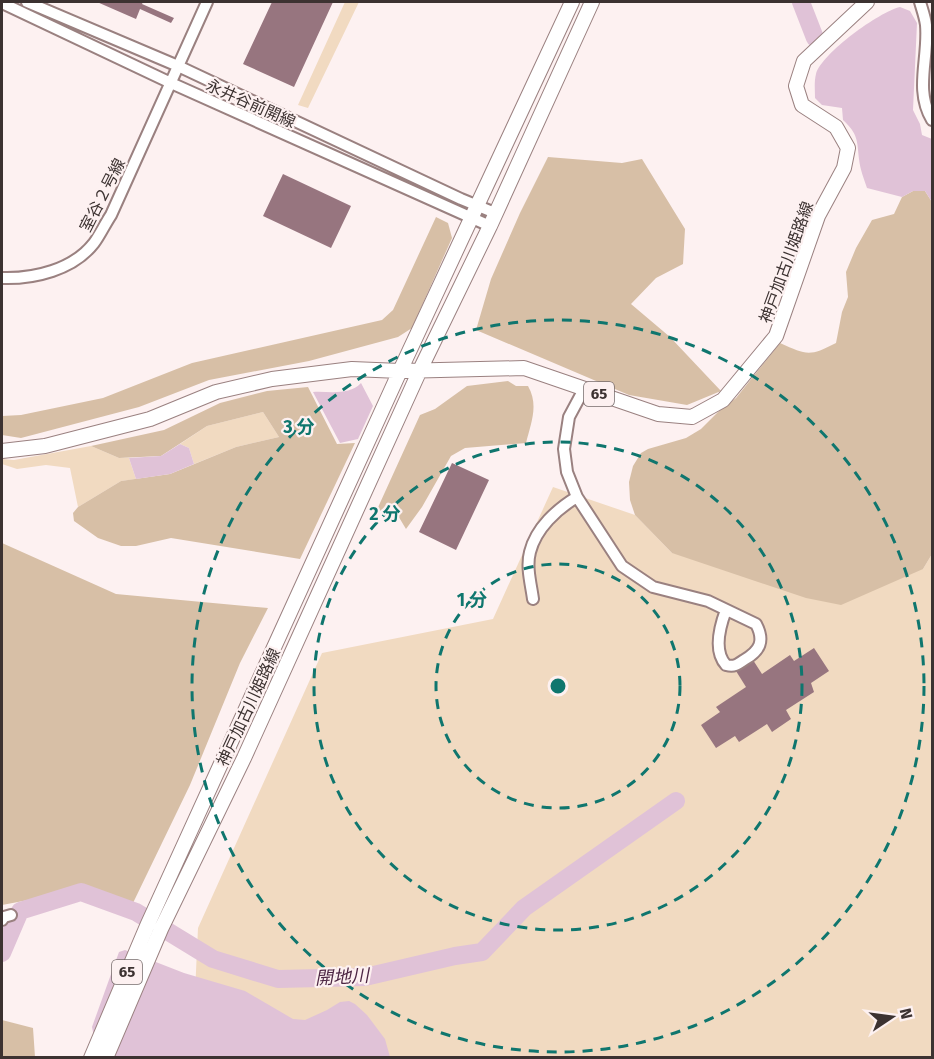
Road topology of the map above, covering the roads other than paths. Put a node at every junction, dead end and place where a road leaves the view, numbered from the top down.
1 (27, 2) edge
2 (207, 2) edge
3 (572, 2) edge
4 (592, 2) edge
5 (867, 2) edge
6 (920, 2) edge
7 (2, 3) edge
8 (178, 66) junction
9 (171, 83) junction
10 (933, 120) edge
11 (475, 212) junction
12 (493, 219) junction
13 (2, 278) edge
14 (420, 370) junction
15 (400, 371) junction
16 (584, 389) junction
17 (2, 451) edge
18 (577, 496) junction
19 (533, 599) dead end
20 (726, 610) junction
21 (172, 890) junction
22 (91, 1058) edge
23 (106, 1058) edge

1 - 8 street, 永井谷前開線
2 - 8 street, 室谷２号線
3 - 11 main road, 神戸加古川姫路線 / 65
4 - 12 main road, 神戸加古川姫路線 / 65
5 - 16 main road, 神戸加古川姫路線 / 65
6 - 10 street
7 - 9 street, 永井谷前開線
8 - 9 street, 室谷２号線
8 - 11 street, 永井谷前開線
9 - 11 street, 永井谷前開線
9 - 13 street, 室谷２号線
11 - 12 street, 永井谷前開線
11 - 15 main road, 神戸加古川姫路線 / 65
12 - 14 main road, 神戸加古川姫路線 / 65
14 - 15 main road, 神戸加古川姫路線 / 65
14 - 16 main road, 神戸加古川姫路線 / 65
14 - 21 main road, 神戸加古川姫路線 / 65
15 - 17 main road, 神戸加古川姫路線 / 65
15 - 21 main road, 神戸加古川姫路線 / 65
16 - 18 street
18 - 19 street
18 - 20 street
20 - 20 street
21 - 22 main road, 神戸加古川姫路線 / 65
21 - 23 main road, 神戸加古川姫路線 / 65

